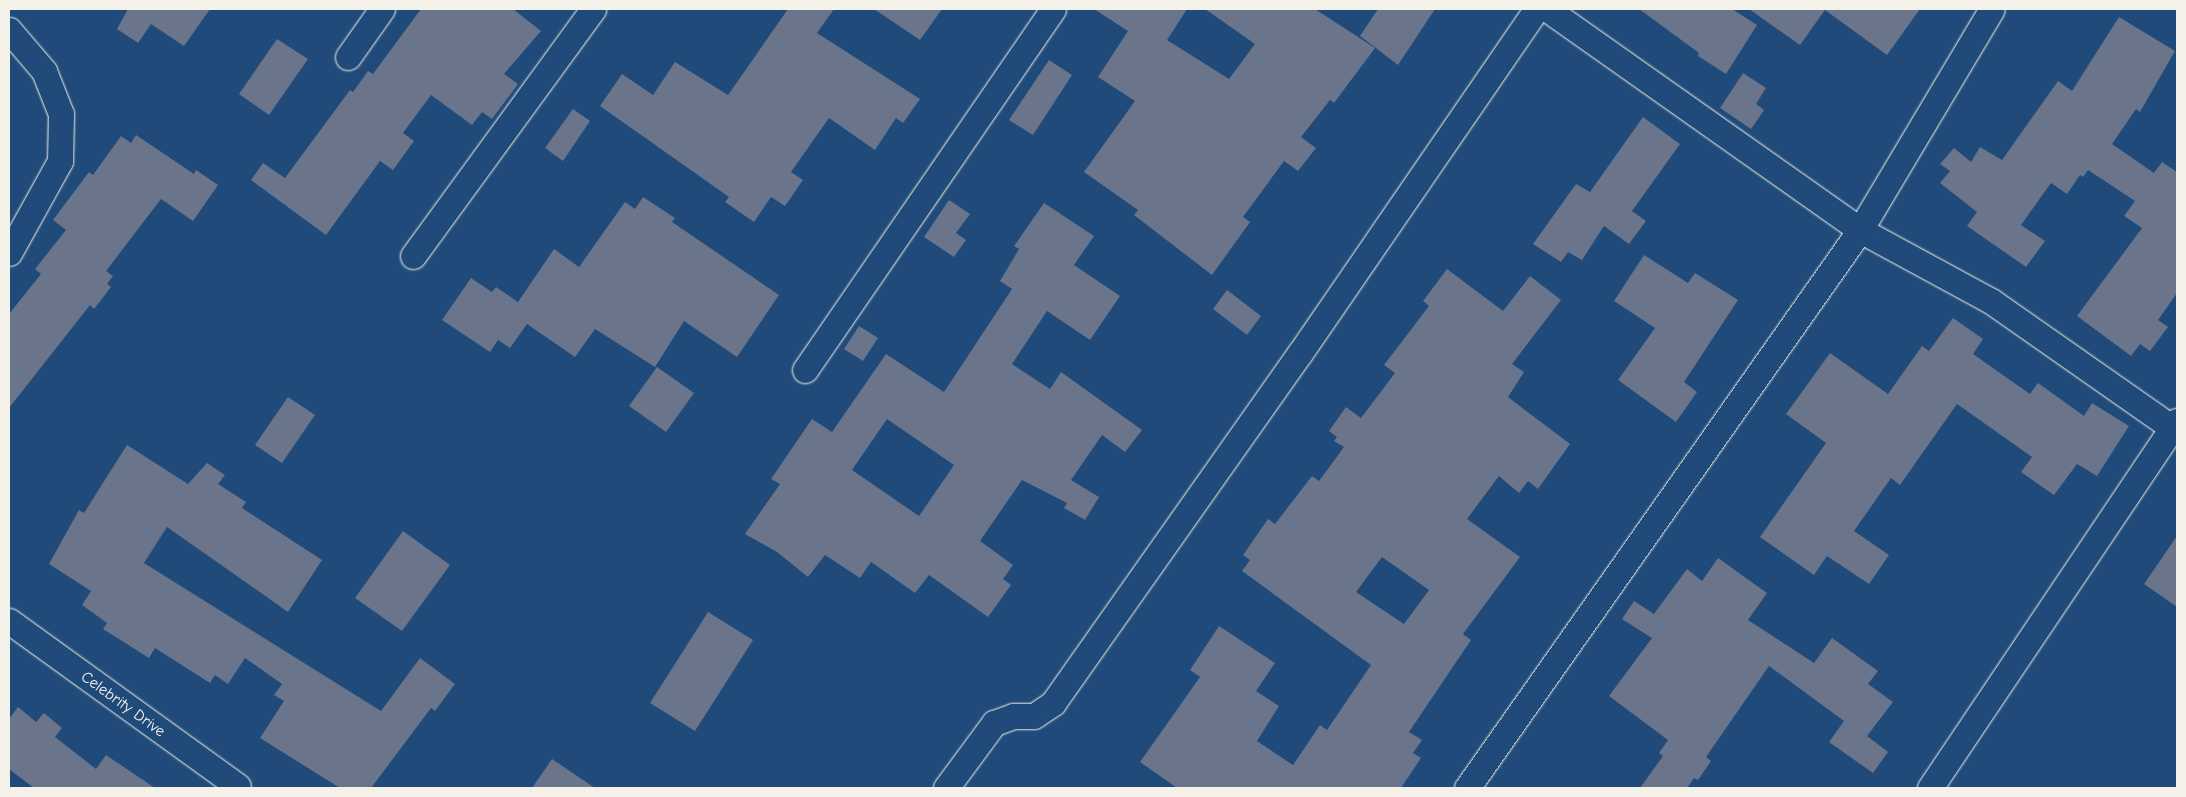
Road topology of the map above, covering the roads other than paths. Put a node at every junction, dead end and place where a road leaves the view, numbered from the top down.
1 (382, 9) edge
2 (593, 9) edge
3 (1053, 9) edge
4 (1536, 9) edge
5 (1548, 9) edge
6 (1992, 9) edge
7 (9, 30) edge
8 (348, 57) dead end
9 (1860, 230) junction
10 (9, 253) edge
11 (413, 256) dead end
12 (805, 370) dead end
13 (2176, 426) edge
14 (9, 622) edge
15 (238, 786) dead end
16 (946, 788) edge
17 (1467, 788) edge
18 (1930, 788) edge

1 - 8 street
2 - 11 street
3 - 12 street
4 - 16 street
5 - 9 street
6 - 9 street
7 - 10 street
9 - 13 street
9 - 17 street
13 - 18 street
14 - 15 street, Celebrity Drive

